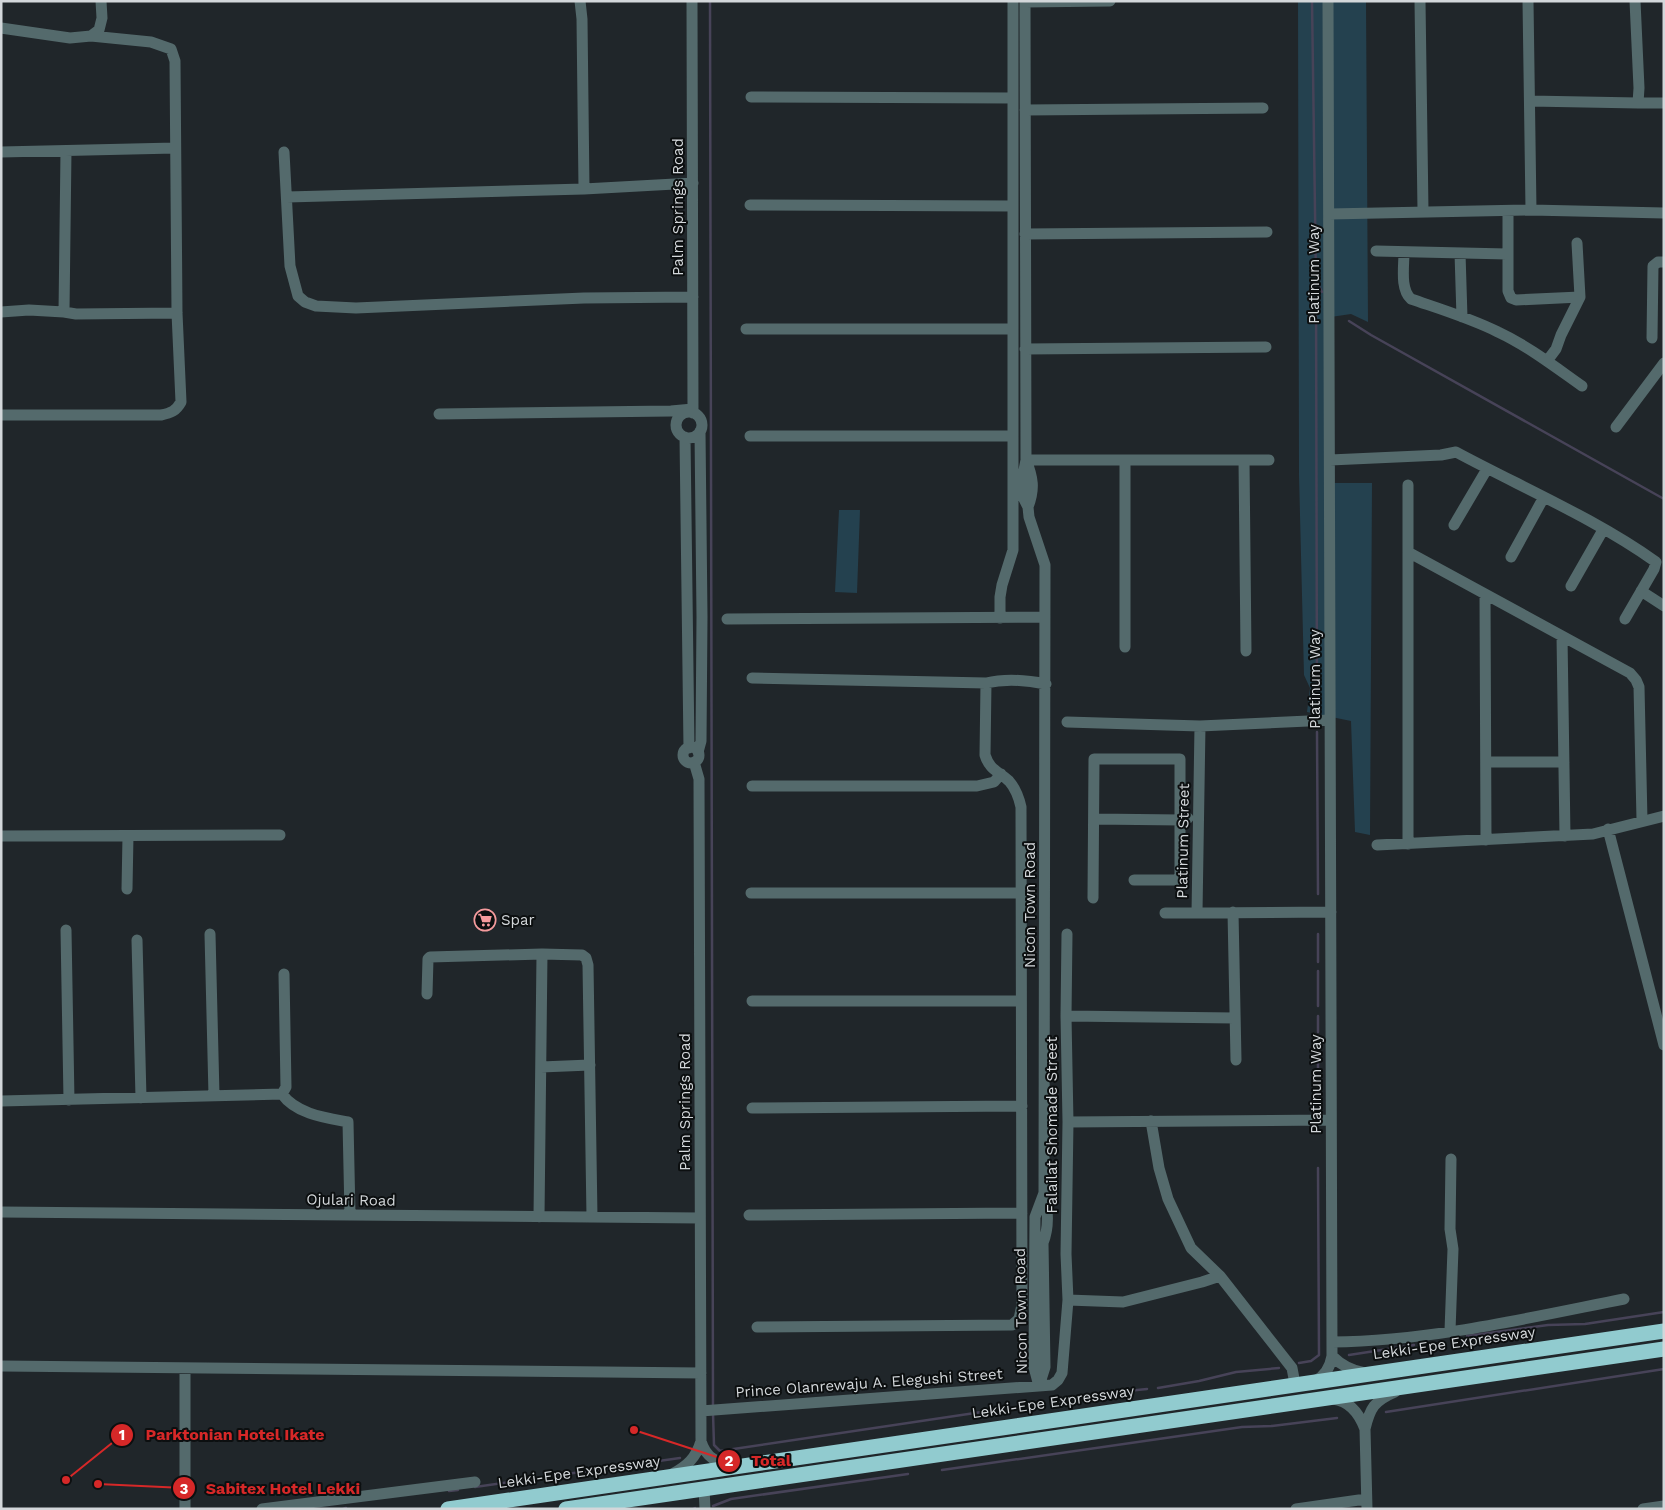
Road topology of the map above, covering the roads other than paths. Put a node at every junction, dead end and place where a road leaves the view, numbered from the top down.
1 (101, 1) edge
2 (580, 1) edge
3 (692, 1) edge
4 (1013, 1) edge
5 (1110, 1) edge
6 (1328, 1) edge
7 (1420, 1) edge
8 (1528, 1) edge
9 (1636, 1) edge
10 (1025, 2) edge
11 (1, 28) edge
12 (91, 36) junction
13 (751, 97) dead end
14 (1013, 98) junction
15 (1530, 101) junction
16 (1638, 103) junction
17 (1664, 103) edge
18 (1263, 108) dead end
19 (1025, 110) junction
20 (175, 148) junction
21 (66, 151) junction
22 (1, 152) edge
23 (284, 152) dead end
24 (693, 183) junction
25 (584, 189) junction
26 (287, 197) junction
27 (750, 205) dead end
28 (1013, 206) junction
29 (1531, 210) junction
30 (1423, 211) junction
31 (1508, 211) junction
32 (1664, 213) edge
33 (1329, 214) junction
34 (1267, 232) dead end
35 (1025, 234) junction
36 (1577, 243) dead end
37 (1376, 251) dead end
38 (1404, 252) junction
39 (1460, 253) junction
40 (1507, 254) junction
41 (1664, 262) edge
42 (693, 297) junction
43 (1580, 297) junction
44 (1, 312) edge
45 (64, 312) junction
46 (177, 313) junction
47 (1462, 317) junction
48 (1013, 329) junction
49 (746, 330) dead end
50 (1652, 338) dead end
51 (1266, 347) dead end
52 (1025, 348) junction
53 (1547, 361) junction
54 (1664, 363) edge
55 (1582, 386) dead end
56 (693, 411) junction
57 (439, 414) dead end
58 (1, 415) edge
59 (1616, 427) dead end
60 (700, 431) junction
61 (750, 436) dead end
62 (1013, 436) junction
63 (685, 437) junction
64 (1026, 460) junction
65 (1125, 460) junction
66 (1244, 460) junction
67 (1269, 460) dead end
68 (1330, 460) junction
69 (1487, 469) junction
70 (1408, 485) dead end
71 (1544, 497) junction
72 (1454, 525) dead end
73 (1603, 530) junction
74 (1408, 552) junction
75 (1510, 557) dead end
76 (1571, 586) dead end
77 (1641, 591) junction
78 (1485, 594) junction
79 (1664, 606) edge
80 (1045, 617) junction
81 (1000, 618) junction
82 (1626, 618) dead end
83 (727, 619) dead end
84 (1562, 636) junction
85 (1125, 647) dead end
86 (1246, 651) dead end
87 (752, 678) dead end
88 (986, 683) junction
89 (1046, 684) junction
90 (1330, 720) junction
91 (1067, 722) dead end
92 (1200, 726) junction
93 (694, 754) junction
94 (1486, 762) junction
95 (1564, 762) junction
96 (1001, 774) junction
97 (752, 786) dead end
98 (1664, 816) edge
99 (1197, 818) junction
100 (1094, 819) junction
101 (1181, 820) junction
102 (1642, 820) junction
103 (1608, 829) junction
104 (280, 835) dead end
105 (1, 836) edge
106 (128, 836) junction
107 (1565, 836) junction
108 (1486, 840) junction
109 (1408, 844) junction
110 (1377, 845) dead end
111 (1134, 880) dead end
112 (127, 889) dead end
113 (751, 893) dead end
114 (1021, 894) junction
115 (1093, 898) dead end
116 (1233, 912) junction
117 (1331, 912) junction
118 (1165, 913) dead end
119 (1197, 913) junction
120 (66, 930) dead end
121 (210, 934) dead end
122 (1067, 934) dead end
123 (137, 940) dead end
124 (542, 954) junction
125 (284, 974) dead end
126 (427, 994) dead end
127 (752, 1001) dead end
128 (1021, 1001) junction
129 (1066, 1016) junction
130 (1235, 1018) junction
131 (1664, 1044) edge
132 (1236, 1060) dead end
133 (590, 1065) junction
134 (541, 1067) junction
135 (282, 1094) junction
136 (214, 1095) junction
137 (141, 1098) junction
138 (69, 1100) junction
139 (1, 1101) edge
140 (1022, 1106) junction
141 (752, 1108) dead end
142 (1331, 1120) junction
143 (1151, 1121) junction
144 (1068, 1122) junction
145 (1451, 1159) dead end
146 (1, 1212) edge
147 (1022, 1214) junction
148 (350, 1215) junction
149 (749, 1215) dead end
150 (539, 1216) junction
151 (592, 1217) junction
152 (700, 1218) junction
153 (1220, 1276) junction
154 (1624, 1299) dead end
155 (1068, 1300) junction
156 (757, 1327) dead end
157 (1450, 1331) junction
158 (1664, 1331) edge
159 (1332, 1342) junction
160 (1664, 1349) edge
161 (1332, 1356) junction
162 (1, 1366) edge
163 (185, 1368) junction
164 (701, 1372) junction
165 (1368, 1373) junction
166 (1315, 1381) junction
167 (1295, 1384) junction
168 (1415, 1385) junction
169 (1039, 1386) junction
170 (1321, 1398) junction
171 (708, 1411) junction
172 (1365, 1429) junction
173 (701, 1441) junction
174 (743, 1466) junction
175 (666, 1477) junction
176 (474, 1482) dead end
177 (704, 1488) junction
178 (1367, 1504) edge
179 (1664, 1506) edge
180 (185, 1509) edge
181 (262, 1509) edge
182 (448, 1509) edge
183 (566, 1509) edge
184 (705, 1509) edge
185 (1296, 1509) edge
186 (1643, 1509) edge

1 - 12 street
2 - 25 street
3 - 24 street, Palm Springs Road
4 - 14 street
5 - 10 street
6 - 33 street, Platinum Way
7 - 30 street
8 - 15 street
9 - 16 street
10 - 19 street, Nicon Town Road
11 - 12 street
12 - 20 street
13 - 14 street
14 - 28 street
15 - 16 street
15 - 29 street
16 - 17 street
18 - 19 street
19 - 35 street, Nicon Town Road
20 - 21 street
20 - 46 street
21 - 22 street
21 - 45 street
23 - 26 street
24 - 25 street
24 - 42 street, Palm Springs Road
25 - 26 street
26 - 42 street
27 - 28 street
28 - 48 street
29 - 31 street
29 - 32 street
30 - 31 street
30 - 33 street
31 - 40 street
33 - 68 street, Platinum Way
34 - 35 street
35 - 52 street, Nicon Town Road
36 - 43 street
37 - 38 street
38 - 39 street
38 - 47 street
39 - 40 street
39 - 47 street
40 - 43 street
41 - 50 street
42 - 56 street, Palm Springs Road
43 - 53 street
44 - 45 street
45 - 46 street
46 - 58 street
47 - 53 street
48 - 49 street
48 - 62 street
51 - 52 street
52 - 64 street, Nicon Town Road
53 - 55 street
54 - 59 street
56 - 57 street
56 - 60 street
56 - 63 street
60 - 63 street
60 - 93 street
61 - 62 street
62 - 81 street
63 - 93 street
64 - 65 street
64 - 80 street, Nicon Town Road
65 - 66 street
65 - 85 street
66 - 67 street
66 - 86 street
68 - 69 street
68 - 90 street, Platinum Way
69 - 71 street
69 - 72 street
70 - 74 street
71 - 73 street
71 - 75 street
73 - 76 street
73 - 77 street
74 - 78 street
74 - 109 street
77 - 79 street
77 - 82 street
78 - 84 street
78 - 94 street
80 - 81 street
80 - 89 street, Nicon Town Road
81 - 83 street
84 - 95 street
84 - 102 street
87 - 88 street
88 - 89 street
88 - 96 street
89 - 169 street, Nicon Town Road
90 - 92 street
90 - 117 street, Platinum Way
91 - 92 street
92 - 99 street, Platinum Street
93 - 152 street, Palm Springs Road
94 - 95 street
94 - 108 street
95 - 107 street
96 - 97 street
96 - 114 street
98 - 102 street
99 - 101 street
99 - 119 street, Platinum Street
100 - 101 street
100 - 101 street
100 - 115 street
101 - 111 street
102 - 103 street
103 - 107 street
103 - 131 street
104 - 106 street
105 - 106 street
106 - 112 street
107 - 108 street
108 - 109 street
109 - 110 street
113 - 114 street
114 - 128 street
116 - 117 street, Platinum Street
116 - 119 street, Platinum Street
116 - 130 street
117 - 142 street, Platinum Way
118 - 119 street
120 - 138 street
121 - 136 street
122 - 129 street
123 - 137 street
124 - 126 street
124 - 133 street
124 - 134 street
125 - 135 street
127 - 128 street
128 - 140 street
129 - 130 street, Falailat Shomade Street
129 - 144 street, Falailat Shomade Street
130 - 132 street
133 - 134 street
133 - 151 street
134 - 150 street
135 - 136 street
135 - 148 street
136 - 137 street
137 - 138 street
138 - 139 street
140 - 141 street
140 - 147 street
142 - 143 street
142 - 159 street, Platinum Way
143 - 144 street
143 - 153 street
144 - 155 street, Falailat Shomade Street
145 - 157 street
146 - 148 street, Ojulari Road
147 - 149 street
147 - 156 street
148 - 150 street, Ojulari Road
150 - 151 street, Ojulari Road
151 - 152 street, Ojulari Road
152 - 164 street, Palm Springs Road
153 - 155 street
153 - 167 street
154 - 157 street
155 - 169 street, Falailat Shomade Street
157 - 159 street
158 - 165 highway, Lekki-Epe Expressway
159 - 161 street, Platinum Way
160 - 168 highway
161 - 165 street
161 - 166 street, Platinum Way
162 - 163 street
163 - 164 street
163 - 180 street
164 - 171 street, Palm Springs Road
165 - 166 highway, Lekki-Epe Expressway
166 - 167 highway, Lekki-Epe Expressway
167 - 174 highway, Lekki-Epe Expressway
168 - 170 highway
168 - 172 street
169 - 171 street, Prince Olanrewaju A. Elegushi Street
170 - 172 street
170 - 177 highway
171 - 173 street, Palm Springs Road
172 - 178 street
173 - 174 street
173 - 175 street, Palm Springs Road
174 - 175 highway, Lekki-Epe Expressway
175 - 182 highway, Lekki-Epe Expressway
176 - 181 street
177 - 183 highway
177 - 184 street
178 - 185 street
179 - 186 street

